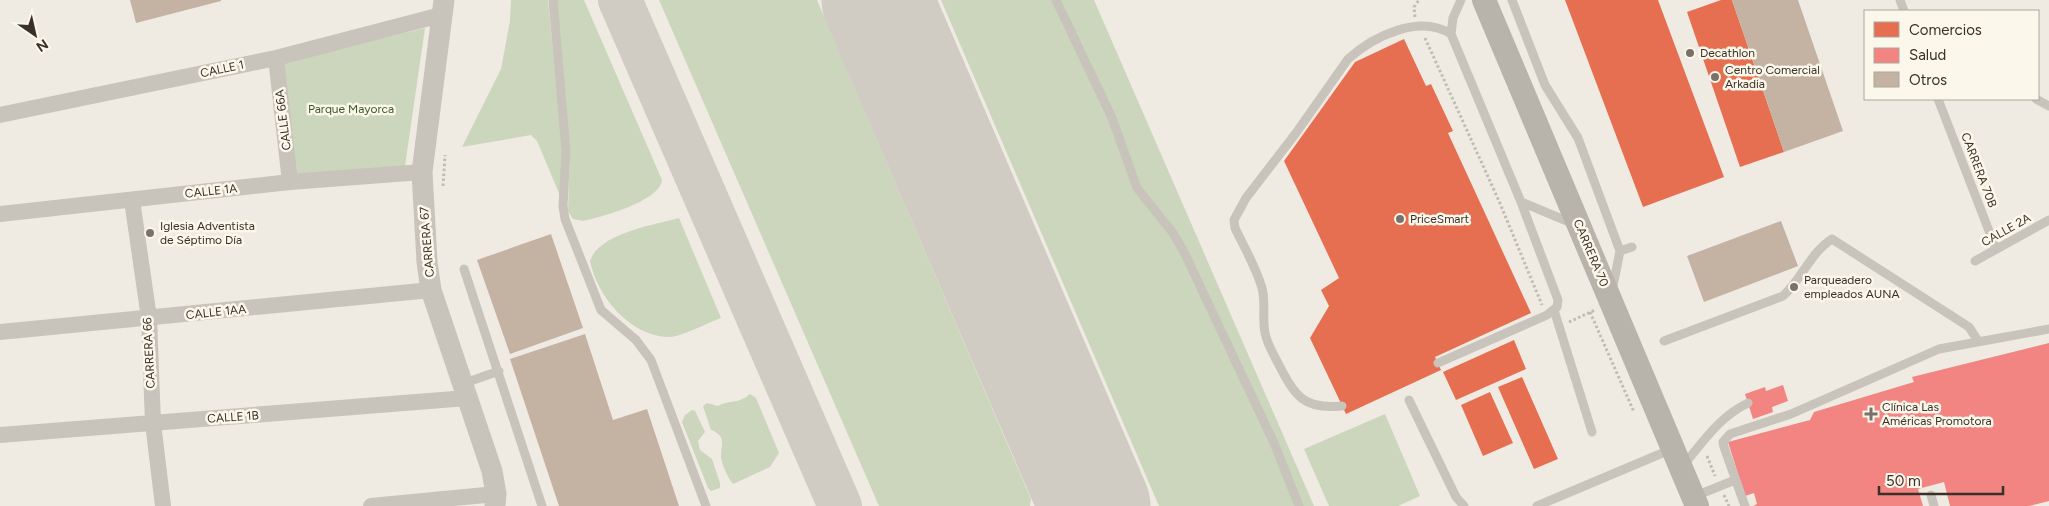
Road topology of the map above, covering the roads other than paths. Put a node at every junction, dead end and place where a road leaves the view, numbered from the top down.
1 (553, 0) edge
2 (1056, 0) edge
3 (1461, 0) edge
4 (1484, 0) edge
5 (1512, 0) edge
6 (442, 8) edge
7 (1451, 34) junction
8 (276, 58) junction
9 (1938, 100) edge
10 (2038, 100) edge
11 (2049, 106) edge
12 (0, 115) edge
13 (422, 172) junction
14 (290, 182) junction
15 (132, 200) junction
16 (1521, 202) junction
17 (0, 214) edge
18 (2049, 220) edge
19 (1579, 226) junction
20 (1632, 247) dead end
21 (1996, 249) junction
22 (1620, 251) junction
23 (1975, 262) dead end
24 (464, 269) dead end
25 (431, 290) junction
26 (1605, 304) junction
27 (1550, 313) junction
28 (148, 318) junction
29 (2049, 329) edge
30 (0, 332) edge
31 (1664, 341) dead end
32 (1978, 341) junction
33 (1438, 363) dead end
34 (499, 371) junction
35 (464, 391) junction
36 (1409, 400) dead end
37 (1748, 403) dead end
38 (1342, 406) dead end
39 (152, 423) junction
40 (1592, 432) dead end
41 (0, 435) edge
42 (1676, 459) junction
43 (1735, 480) junction
44 (1931, 495) dead end
45 (495, 500) edge
46 (1558, 502) edge
47 (1695, 502) edge
48 (163, 506) edge
49 (371, 506) edge
50 (542, 506) edge
51 (706, 506) edge
52 (1299, 506) edge
53 (1464, 506) edge
54 (1537, 506) edge
55 (1745, 506) edge
56 (1934, 506) edge

1 - 51 lane
2 - 52 lane
3 - 7 lane
4 - 19 main road, CARRERA 70
5 - 22 lane
6 - 8 street, CALLE 1
6 - 13 street, CARRERA 67
7 - 16 lane
7 - 38 lane
8 - 12 street, CALLE 1
8 - 14 street, CALLE 66A
9 - 21 lane, CARRERA 70B
10 - 11 lane
13 - 14 street, CALLE 1A
13 - 25 street, CARRERA 67
14 - 15 street, CALLE 1A
15 - 17 street, CALLE 1A
15 - 28 street, CARRERA 66
16 - 19 lane
16 - 27 lane
18 - 21 lane, CALLE 2A
19 - 26 main road, CARRERA 70
20 - 22 lane
21 - 23 lane, CALLE 2A
22 - 26 lane
24 - 34 lane
25 - 28 street, CALLE 1AA
25 - 35 street, CARRERA 67
26 - 42 main road, CARRERA 70
27 - 33 lane
27 - 40 lane
28 - 30 street, CALLE 1AA
28 - 39 street, CARRERA 66
29 - 32 lane
31 - 32 lane
32 - 43 lane
34 - 35 lane
34 - 50 lane
35 - 39 street, CALLE 1B
35 - 45 street, CARRERA 67
36 - 53 lane
37 - 42 lane
39 - 41 street, CALLE 1B
39 - 48 street, CARRERA 66
42 - 46 lane
42 - 47 main road, CARRERA 70
43 - 47 lane
43 - 55 lane
44 - 56 lane
45 - 49 street
46 - 54 lane

